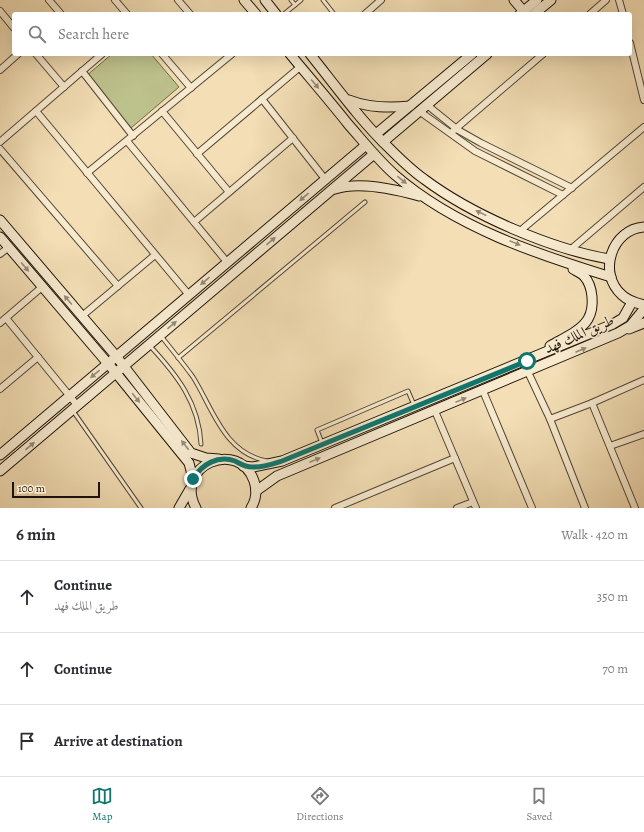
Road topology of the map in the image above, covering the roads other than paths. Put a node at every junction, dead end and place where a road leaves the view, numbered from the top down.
1 (49, 0) edge
2 (115, 0) edge
3 (178, 0) edge
4 (244, 0) edge
5 (265, 0) edge
6 (291, 0) edge
7 (301, 0) edge
8 (323, 0) edge
9 (381, 0) edge
10 (514, 0) edge
11 (551, 0) edge
12 (606, 0) edge
13 (619, 0) edge
14 (295, 5) junction
15 (535, 6) edge
16 (0, 11) edge
17 (59, 12) edge
18 (125, 12) edge
19 (188, 12) edge
20 (254, 12) edge
21 (274, 12) edge
22 (286, 12) edge
23 (332, 12) edge
24 (367, 12) edge
25 (522, 12) edge
26 (525, 12) edge
27 (592, 12) edge
28 (622, 12) edge
29 (12, 26) edge
30 (632, 51) edge
31 (16, 56) edge
32 (38, 56) edge
33 (98, 56) edge
34 (164, 56) edge
35 (226, 56) edge
36 (292, 56) edge
37 (315, 56) edge
38 (470, 56) edge
39 (485, 56) edge
40 (541, 56) edge
41 (300, 67) junction
42 (0, 70) edge
43 (82, 72) junction
44 (64, 87) junction
45 (192, 88) junction
46 (262, 99) junction
47 (347, 99) junction
48 (644, 100) edge
49 (426, 105) junction
50 (410, 106) junction
51 (419, 111) junction
52 (36, 112) junction
53 (162, 112) junction
54 (644, 127) edge
55 (456, 128) junction
56 (376, 134) junction
57 (450, 134) junction
58 (133, 136) junction
59 (293, 138) junction
60 (127, 141) junction
61 (0, 142) edge
62 (383, 142) junction
63 (366, 145) junction
64 (0, 149) edge
65 (197, 154) junction
66 (374, 154) junction
67 (87, 173) junction
68 (325, 179) junction
69 (644, 187) edge
70 (572, 188) junction
71 (332, 190) junction
72 (229, 192) junction
73 (563, 195) junction
74 (426, 198) junction
75 (365, 202) dead end
76 (0, 220) edge
77 (194, 222) junction
78 (644, 227) edge
79 (520, 230) junction
80 (0, 237) edge
81 (9, 247) junction
82 (570, 250) junction
83 (0, 254) edge
84 (156, 255) junction
85 (609, 259) junction
86 (560, 261) junction
87 (227, 262) junction
88 (611, 277) junction
89 (118, 286) junction
90 (42, 287) junction
91 (189, 295) junction
92 (632, 302) junction
93 (644, 305) edge
94 (644, 309) edge
95 (82, 316) junction
96 (6, 318) junction
97 (0, 323) edge
98 (644, 323) edge
99 (618, 334) junction
100 (160, 335) junction
101 (149, 344) junction
102 (116, 356) junction
103 (38, 357) junction
104 (178, 358) junction
105 (527, 361) junction
106 (107, 364) junction
107 (124, 366) junction
108 (528, 372) junction
109 (116, 373) junction
110 (644, 380) edge
111 (0, 389) edge
112 (483, 391) junction
113 (70, 396) junction
114 (592, 403) junction
115 (415, 407) junction
116 (75, 408) junction
117 (435, 411) junction
118 (550, 418) junction
119 (644, 434) edge
120 (201, 444) dead end
121 (323, 445) junction
122 (610, 446) junction
123 (0, 455) edge
124 (455, 458) junction
125 (219, 459) junction
126 (285, 460) junction
127 (243, 466) junction
128 (292, 470) junction
129 (0, 471) edge
130 (192, 483) junction
131 (256, 491) junction
132 (473, 502) junction
133 (253, 507) edge
134 (141, 508) edge
135 (179, 508) edge
136 (196, 508) edge
137 (335, 508) edge
138 (457, 508) edge
139 (476, 508) edge
140 (532, 508) edge
141 (585, 508) edge
142 (635, 508) edge

1 - 17 street
2 - 18 street
3 - 19 street
4 - 20 street
5 - 21 street
6 - 14 lane
7 - 14 lane
8 - 23 lane
9 - 24 street
10 - 25 street
11 - 15 street
12 - 27 street
13 - 28 street
14 - 22 lane
15 - 26 street
16 - 29 street
30 - 48 street
31 - 42 street
32 - 44 street
33 - 43 street
34 - 45 street
35 - 45 street
36 - 41 street
37 - 47 street
38 - 50 street
39 - 49 street
40 - 55 street
41 - 46 street
41 -> 63 street
43 - 44 street
43 - 58 street
44 - 52 street
45 - 53 street
46 - 59 street
46 - 65 street
47 - 50 street
47 - 56 street
49 - 51 street
49 - 55 street
50 - 56 street
51 - 57 street
51 - 62 street
52 - 61 street
52 - 67 street
53 - 58 street
53 - 65 street
54 - 70 street
55 - 57 street
55 - 70 street
56 - 62 street
57 - 73 street
58 - 60 street
59 - 68 street
59 - 72 street
60 - 67 street
60 - 77 street
79 -> 62 street
63 - 66 street
63 - 68 street
64 - 89 street
65 - 72 street
66 - 71 street
66 -> 74 street
67 - 84 street
68 -> 87 street
69 - 82 street
70 - 73 street
71 - 74 street
100 -> 71 street
72 - 77 street
73 - 79 street
74 -> 86 street
75 - 104 lane
95 -> 76 street
77 - 87 street
78 - 85 street
79 - 82 street
80 - 81 street
81 - 83 street
81 -> 90 street
82 - 85 street
84 - 89 street
84 - 91 street
85 - 88 street
86 - 88 street
86 - 105 street
87 -> 91 street
88 - 92 street
89 - 95 street
90 - 96 street
90 - 106 street
91 - 102 street
92 - 93 street
92 - 105 street, طريق الملك فهد
94 - 99 street, طريق الملك فهد
95 - 102 street
96 - 97 street
96 - 103 street
98 - 99 street
108 -> 99 street, طريق الملك فهد
100 - 101 street
100 - 104 lane
101 - 107 street
101 - 120 lane
102 - 106 street
102 - 107 street
103 - 111 street
103 - 113 street
104 - 126 lane
105 - 115 street, طريق الملك فهد
106 - 109 street
106 -> 113 street
107 - 109 street
125 -> 107 street
108 - 112 street, طريق الملك فهد
108 - 118 street
109 - 116 street
109 -> 130 street
110 - 114 street
117 -> 112 street, طريق الملك فهد
112 - 140 street
113 - 116 street
113 - 123 street
114 - 118 street
114 - 122 street
115 - 121 street, طريق الملك فهد
115 - 121 lane
129 -> 116 street
116 - 134 lane
117 - 124 street
128 -> 117 street, طريق الملك فهد
118 - 141 street
119 - 122 street
121 - 126 street, طريق الملك فهد
122 - 142 street
124 - 132 street
124 - 137 street
125 - 127 street
125 - 130 street
126 - 127 street, طريق الملك فهد
126 - 128 street
127 - 131 street
128 - 131 street, طريق الملك فهد
130 - 135 street
130 - 136 street
131 - 133 street
132 - 138 street
132 - 139 street

